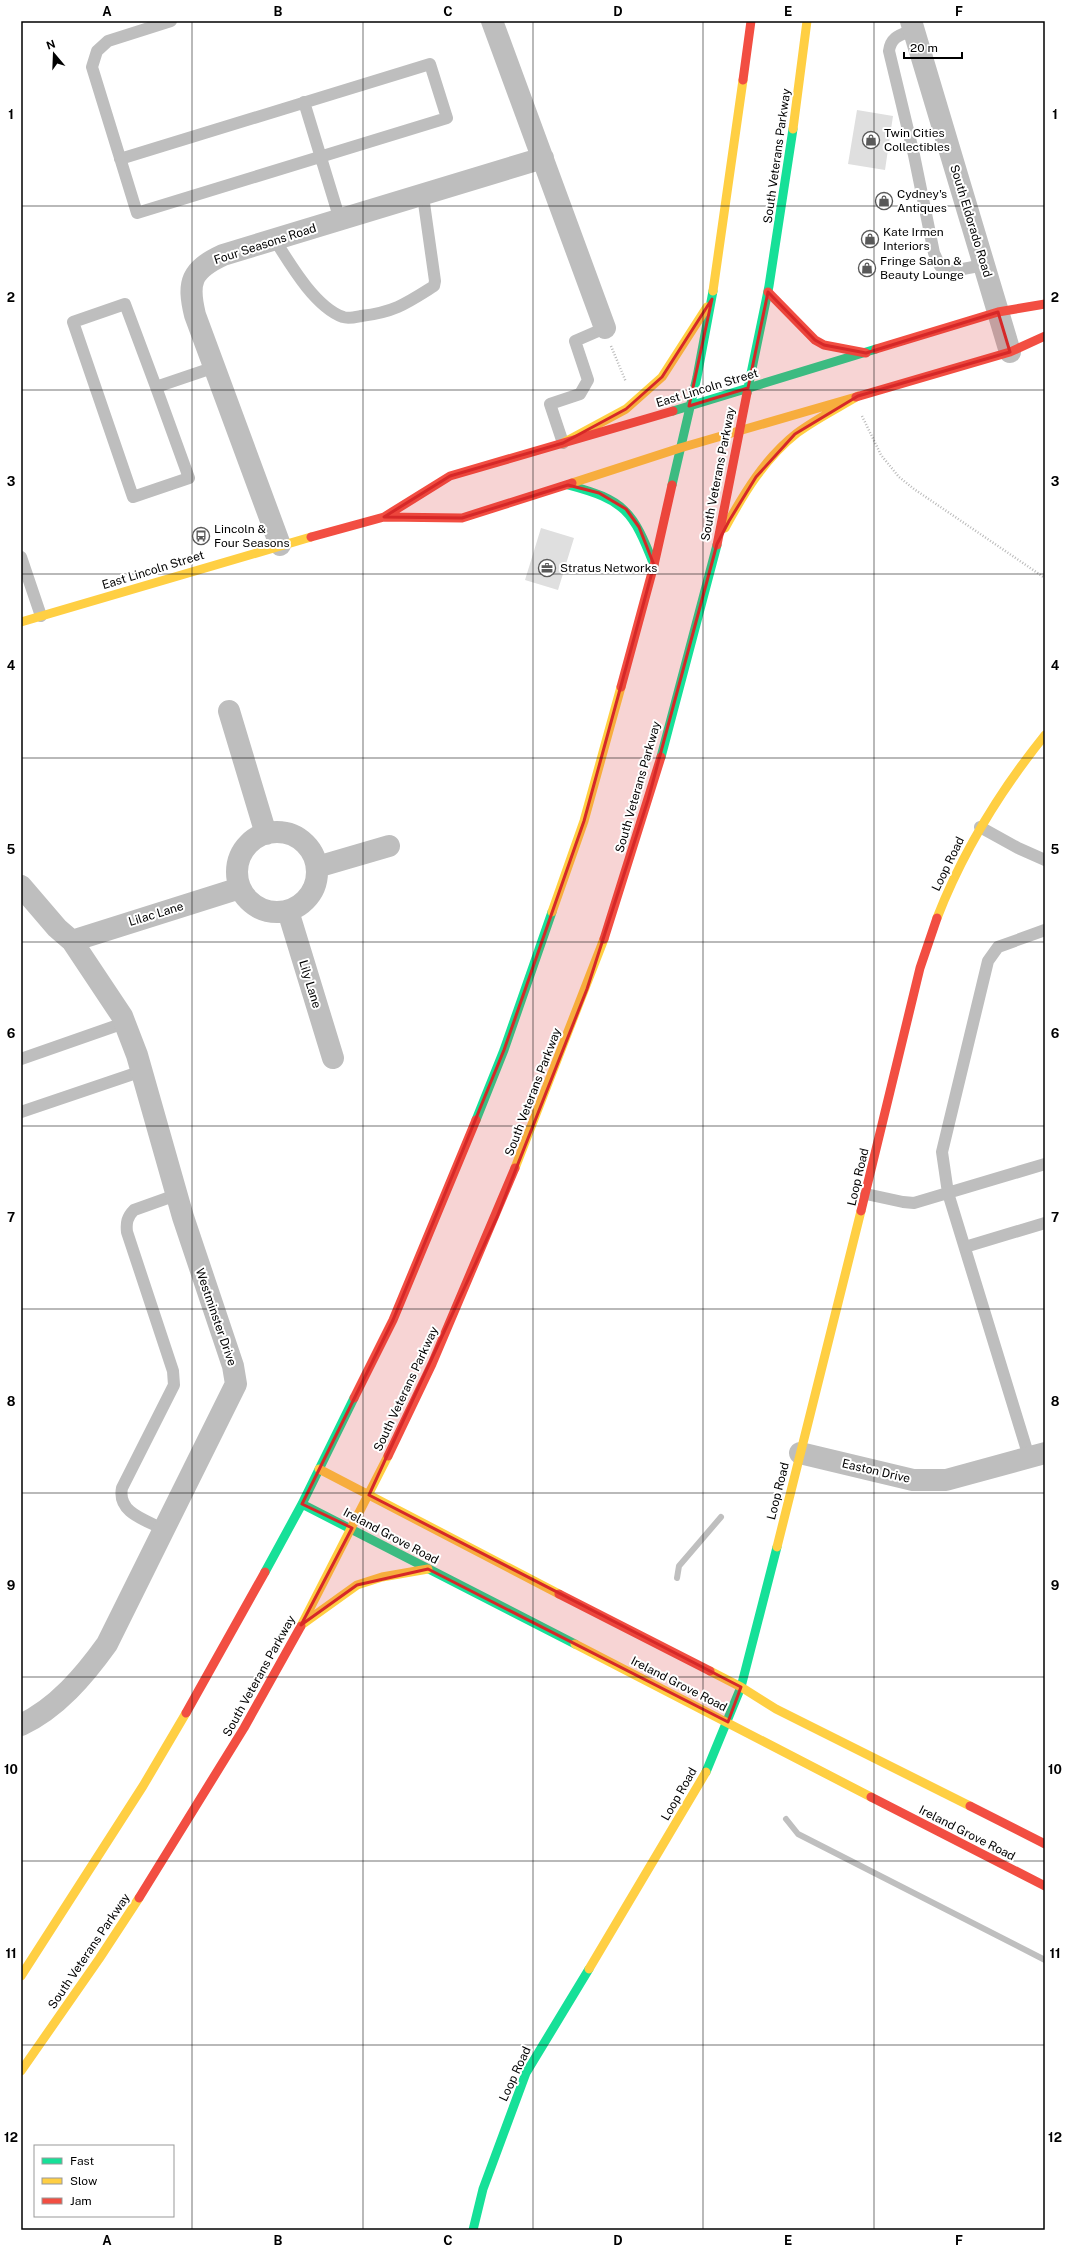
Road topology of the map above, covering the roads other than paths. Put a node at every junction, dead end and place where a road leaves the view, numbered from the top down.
1 (171, 21) edge
2 (492, 21) edge
3 (752, 21) edge
4 (807, 21) edge
5 (912, 26) edge
6 (304, 102) junction
7 (320, 157) junction
8 (543, 158) junction
9 (120, 159) junction
10 (423, 196) junction
11 (340, 220) junction
12 (275, 240) junction
13 (984, 265) junction
14 (768, 292) junction
15 (712, 299) junction
16 (1045, 304) edge
17 (998, 312) junction
18 (605, 328) joint
19 (1045, 336) edge
20 (1010, 352) junction
21 (866, 353) junction
22 (215, 367) junction
23 (156, 387) junction
24 (748, 388) junction
25 (858, 396) junction
26 (689, 406) junction
27 (739, 431) junction
28 (563, 443) junction
29 (680, 448) junction
30 (568, 485) junction
31 (384, 517) junction
32 (717, 544) junction
33 (280, 545) junction
34 (21, 557) edge
35 (654, 565) junction
36 (41, 616) junction
37 (21, 622) edge
38 (229, 711) dead end
39 (1045, 735) edge
40 (980, 827) junction
41 (266, 834) junction
42 (390, 846) dead end
43 (1045, 860) edge
44 (317, 867) junction
45 (21, 886) edge
46 (240, 888) junction
47 (288, 911) junction
48 (1045, 930) edge
49 (72, 941) junction
50 (124, 1023) junction
51 (332, 1058) dead end
52 (21, 1059) edge
53 (142, 1070) junction
54 (21, 1112) edge
55 (1045, 1164) edge
56 (948, 1193) junction
57 (176, 1194) junction
58 (866, 1194) junction
59 (1045, 1223) edge
60 (965, 1248) junction
61 (800, 1452) junction
62 (1037, 1455) edge
63 (319, 1468) junction
64 (369, 1494) junction
65 (302, 1504) junction
66 (352, 1528) junction
67 (165, 1530) junction
68 (428, 1569) junction
69 (301, 1625) junction
70 (741, 1687) junction
71 (728, 1722) junction
72 (21, 1725) edge
73 (1045, 1844) edge
74 (1045, 1886) edge
75 (21, 1976) edge
76 (21, 2071) edge
77 (474, 2230) edge

1 - 9 lane
2 - 8 street
3 - 15 main road
4 - 14 main road, South Veterans Parkway
5 - 13 street, South Eldorado Road
5 - 13 lane
6 - 7 lane
6 - 7 lane
6 - 9 lane
7 - 9 lane
7 - 11 lane
8 - 10 street, Four Seasons Road
8 - 18 street
10 - 11 street, Four Seasons Road
10 - 12 lane
11 - 12 street, Four Seasons Road
12 - 22 street, Four Seasons Road
13 - 17 street, South Eldorado Road
14 - 21 main road
14 - 24 main road, South Veterans Parkway
15 - 26 main road
15 - 28 main road
16 - 17 main road, East Lincoln Street
17 - 20 street, South Eldorado Road
17 - 21 main road, East Lincoln Street
18 - 28 lane
19 - 20 main road, East Lincoln Street
20 - 25 main road, East Lincoln Street
21 - 24 main road, East Lincoln Street
22 - 23 lane
22 - 33 street, Four Seasons Road
23 - 23 lane
24 - 26 main road, East Lincoln Street
24 - 27 main road, South Veterans Parkway
25 - 27 main road, East Lincoln Street
25 - 32 main road
26 - 28 main road, East Lincoln Street
26 - 29 main road
27 - 29 main road, East Lincoln Street
27 - 32 main road, South Veterans Parkway
28 - 31 main road, East Lincoln Street
29 - 30 main road, East Lincoln Street
29 - 35 main road
30 - 31 main road, East Lincoln Street
30 - 35 main road
31 - 33 main road, East Lincoln Street
32 - 64 main road, South Veterans Parkway
33 - 36 main road, East Lincoln Street
34 - 36 lane
35 - 63 main road
36 - 37 main road, East Lincoln Street
38 - 41 street
39 - 40 main road, Loop Road
40 - 43 lane
40 - 58 main road, Loop Road
41 - 44 street
41 - 46 street
42 - 44 street
44 - 47 street
45 - 49 street, Westminster Drive
46 - 47 street
46 - 49 street, Lilac Lane
47 - 51 street, Lily Lane
48 - 56 lane
49 - 50 street, Westminster Drive
50 - 52 lane
50 - 53 street, Westminster Drive
53 - 54 lane
53 - 57 street, Westminster Drive
55 - 56 lane
56 - 58 lane
56 - 60 lane
57 - 67 street, Westminster Drive
57 - 67 lane
58 - 61 main road, Loop Road
59 - 60 lane
60 - 62 lane
61 - 62 street, Easton Drive
61 - 70 main road, Loop Road
63 - 64 main road, Ireland Grove Road
63 - 65 main road
64 - 66 main road, South Veterans Parkway
64 - 70 main road, Ireland Grove Road
65 - 66 main road, Ireland Grove Road
65 - 75 main road
66 - 68 main road, Ireland Grove Road
66 - 69 main road, South Veterans Parkway
67 - 72 street, Westminster Drive
68 - 69 main road
68 - 71 main road, Ireland Grove Road
69 - 76 main road, South Veterans Parkway
70 - 71 main road, Loop Road
70 - 73 main road, Ireland Grove Road
71 - 74 main road, Ireland Grove Road
71 - 77 main road, Loop Road

